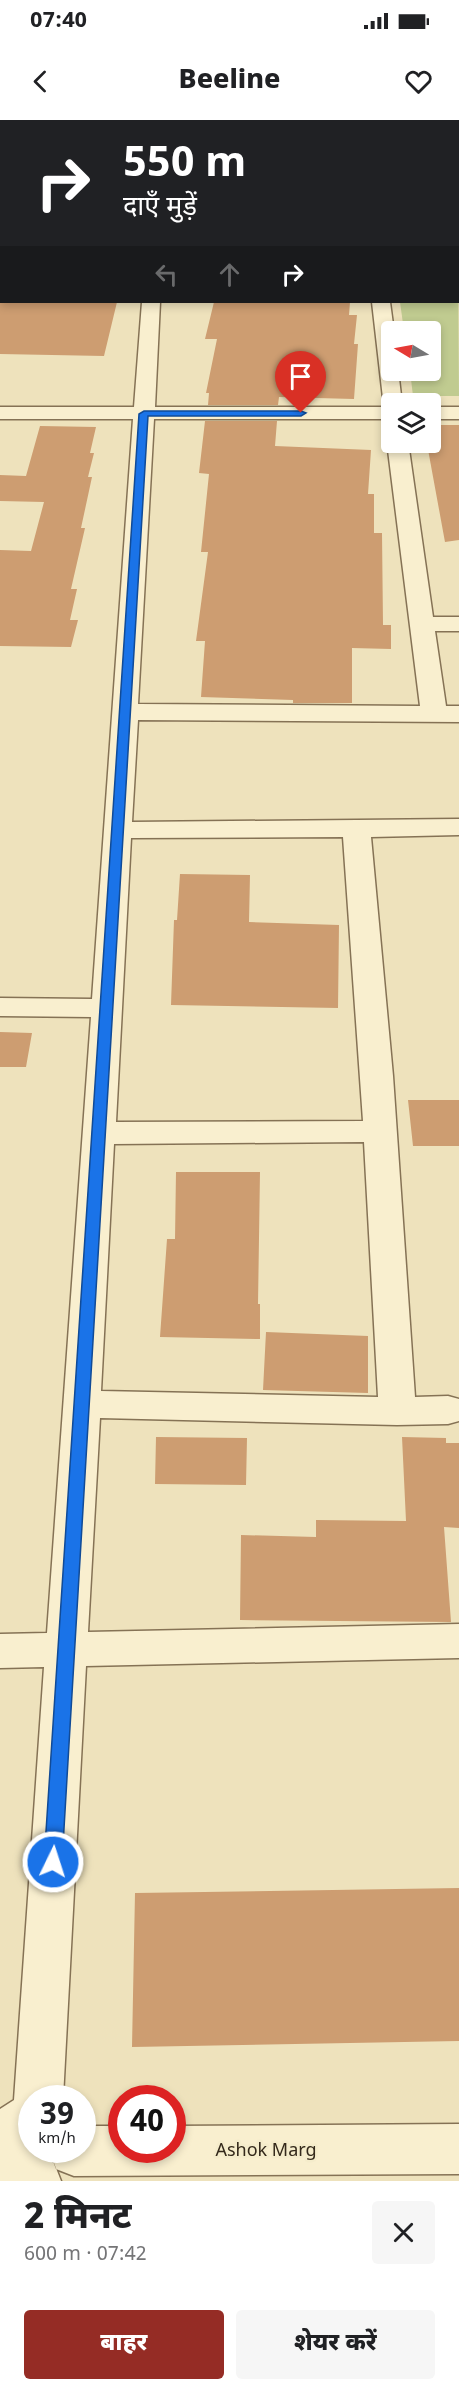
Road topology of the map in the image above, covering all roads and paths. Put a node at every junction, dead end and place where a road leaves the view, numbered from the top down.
1 (151, 303) edge
2 (381, 303) edge
3 (391, 393) edge
4 (0, 413) edge
5 (381, 413) edge
6 (441, 413) edge
7 (459, 413) edge
8 (144, 414) junction
9 (399, 453) edge
10 (422, 624) junction
11 (459, 624) edge
12 (125, 712) junction
13 (447, 714) edge
14 (459, 826) edge
15 (356, 829) junction
16 (118, 830) junction
17 (0, 1007) edge
18 (107, 1008) junction
19 (379, 1131) junction
20 (99, 1133) junction
21 (82, 1404) junction
22 (448, 1410) dead end
23 (397, 1411) junction
24 (459, 1641) edge
25 (67, 1648) junction
26 (0, 1651) edge
27 (39, 2085) edge
28 (459, 2149) edge
29 (96, 2159) edge

1 - 8 street
2 - 3 street
4 - 8 street
5 - 8 street
6 - 7 street
8 - 12 street
9 - 10 street
10 - 11 street
10 - 13 street
12 - 13 street
12 - 16 street
14 - 15 street
15 - 16 street
15 - 19 street
16 - 18 street
17 - 18 street
18 - 20 street
19 - 20 street
19 - 23 street
20 - 21 street
21 - 23 street
21 - 25 street
22 - 23 street
24 - 25 street
25 - 26 street
25 - 27 street
28 - 29 street, Ashok Marg

